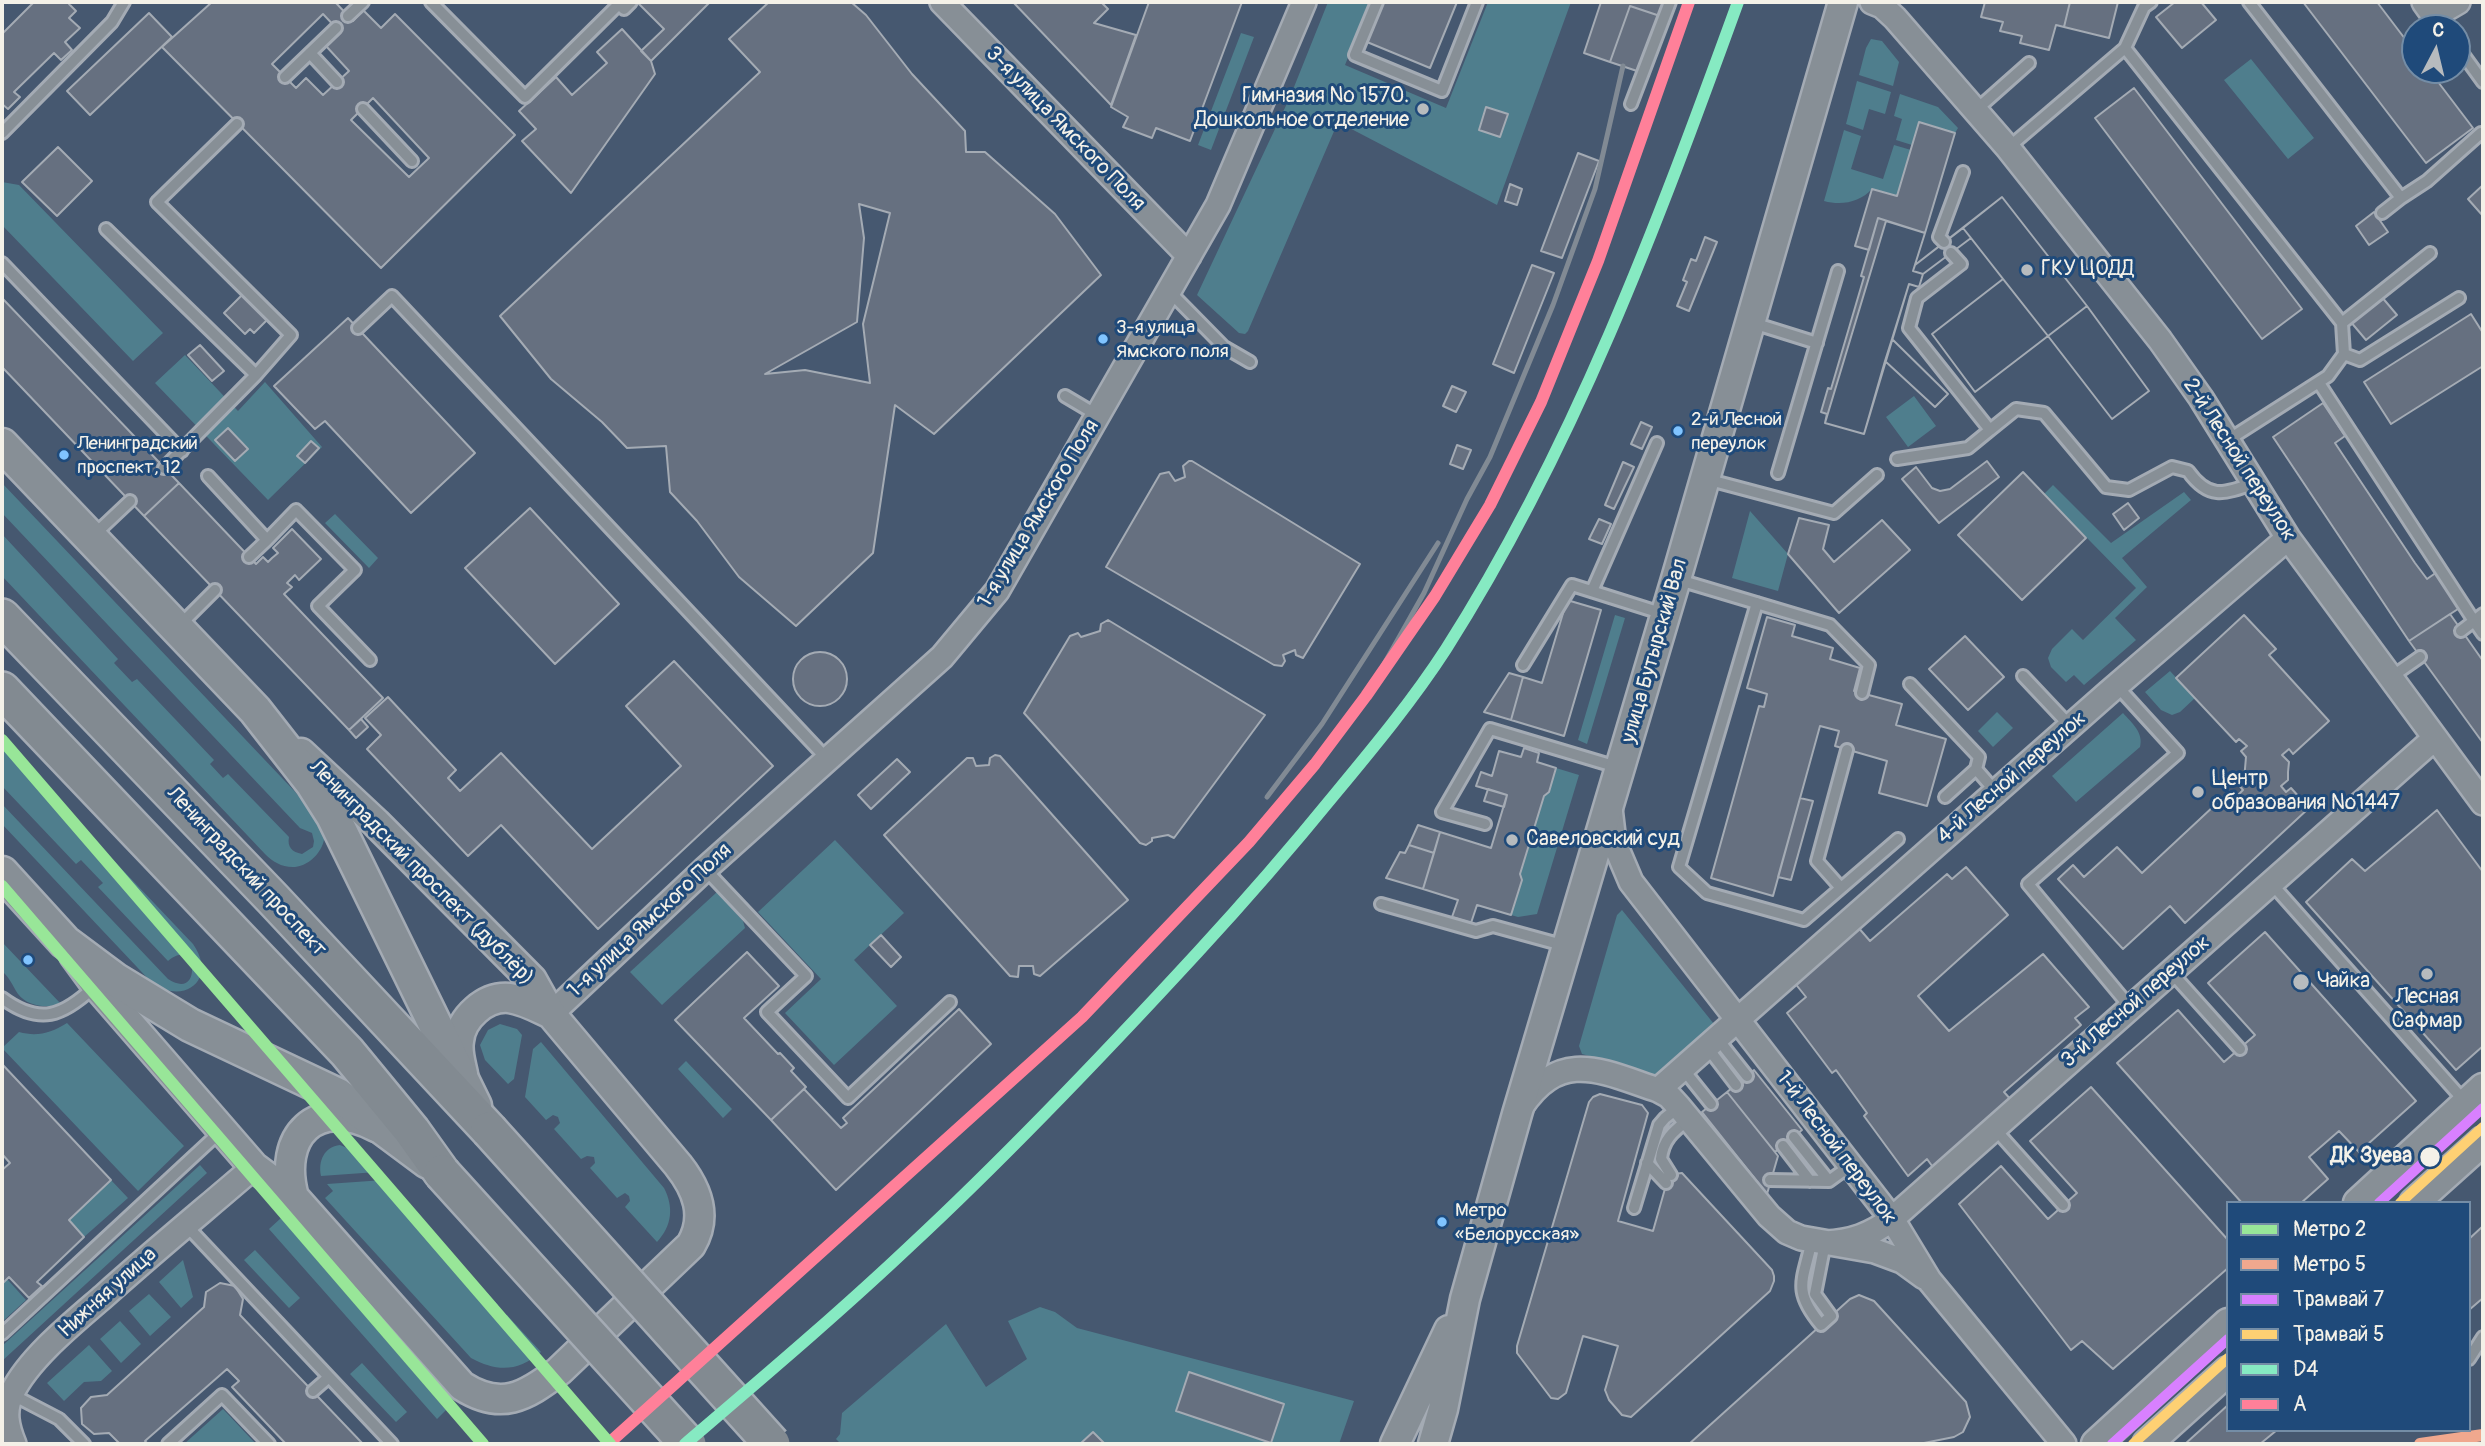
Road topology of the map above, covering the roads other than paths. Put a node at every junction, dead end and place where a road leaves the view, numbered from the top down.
1 (124, 2) edge
2 (363, 2) edge
3 (431, 2) edge
4 (631, 2) edge
5 (942, 2) edge
6 (1304, 2) edge
7 (1377, 2) edge
8 (1478, 2) edge
9 (1670, 2) edge
10 (1843, 2) edge
11 (1872, 2) edge
12 (2151, 2) edge
13 (2249, 2) edge
14 (2458, 2) edge
15 (618, 3) edge
16 (2436, 14) edge
17 (348, 16) dead end
18 (336, 28) dead end
19 (2125, 48) junction
20 (310, 53) junction
21 (2029, 63) dead end
22 (2471, 66) edge
23 (285, 77) dead end
24 (337, 82) dead end
25 (2483, 82) edge
26 (1632, 104) dead end
27 (363, 109) dead end
28 (1976, 110) junction
29 (237, 124) dead end
30 (2, 133) edge
31 (2481, 133) dead end
32 (2008, 148) junction
33 (412, 162) dead end
34 (1963, 173) dead end
35 (2401, 198) junction
36 (2382, 213) dead end
37 (106, 229) dead end
38 (1944, 242) dead end
39 (1951, 253) dead end
40 (2430, 253) dead end
41 (1189, 256) junction
42 (2, 263) edge
43 (1838, 271) dead end
44 (1169, 291) junction
45 (2459, 298) dead end
46 (1750, 322) junction
47 (2342, 323) junction
48 (358, 328) dead end
49 (1817, 343) junction
50 (2344, 354) junction
51 (1250, 362) dead end
52 (256, 375) junction
53 (2319, 383) junction
54 (1065, 396) dead end
55 (1097, 415) junction
56 (1990, 430) junction
57 (2228, 440) junction
58 (1657, 443) dead end
59 (2, 445) edge
60 (182, 451) junction
61 (1897, 459) dead end
62 (164, 468) dead end
63 (1778, 473) dead end
64 (1877, 475) dead end
65 (208, 476) dead end
66 (1705, 479) junction
67 (2254, 483) junction
68 (130, 501) dead end
69 (91, 538) junction
70 (2288, 538) junction
71 (267, 540) junction
72 (249, 557) dead end
73 (1676, 579) junction
74 (215, 590) dead end
75 (1592, 591) junction
76 (1757, 603) junction
77 (1664, 614) junction
78 (2, 617) edge
79 (2479, 618) edge
80 (177, 628) junction
81 (2461, 631) dead end
82 (2483, 634) edge
83 (2420, 657) dead end
84 (370, 660) dead end
85 (1523, 665) dead end
86 (2023, 676) dead end
87 (2390, 678) junction
88 (1910, 684) dead end
89 (2117, 686) junction
90 (2, 690) edge
91 (1862, 693) dead end
92 (255, 710) junction
93 (2071, 727) junction
94 (2435, 738) junction
95 (1847, 750) dead end
96 (828, 760) junction
97 (1620, 768) junction
98 (1976, 769) junction
99 (1996, 792) junction
100 (1945, 797) dead end
101 (2483, 803) edge
102 (1609, 806) junction
103 (1485, 824) dead end
104 (1898, 839) dead end
105 (705, 869) junction
106 (4, 881) edge
107 (2271, 883) junction
108 (1841, 888) junction
109 (1381, 904) dead end
110 (65, 942) junction
111 (1566, 946) junction
112 (2171, 972) junction
113 (96, 985) junction
114 (2, 998) edge
115 (950, 1002) dead end
116 (2130, 1007) junction
117 (551, 1014) junction
118 (1737, 1020) junction
119 (1712, 1043) junction
120 (2240, 1049) dead end
121 (1683, 1069) junction
122 (1747, 1076) dead end
123 (1736, 1085) dead end
124 (1658, 1090) junction
125 (2475, 1096) edge
126 (471, 1099) junction
127 (1711, 1104) dead end
128 (1684, 1113) junction
129 (1517, 1114) junction
130 (305, 1126) junction
131 (1994, 1128) junction
132 (489, 1129) junction
133 (222, 1130) junction
134 (1794, 1137) dead end
135 (396, 1139) junction
136 (2483, 1140) edge
137 (1783, 1146) dead end
138 (1647, 1163) junction
139 (1851, 1165) junction
140 (254, 1167) junction
141 (442, 1172) junction
142 (1770, 1180) dead end
143 (1810, 1181) junction
144 (1829, 1181) junction
145 (294, 1197) junction
146 (2360, 1201) edge
147 (2416, 1201) edge
148 (2063, 1205) dead end
149 (1634, 1208) dead end
150 (1892, 1219) junction
151 (185, 1224) junction
152 (1819, 1241) junction
153 (1929, 1280) junction
154 (1465, 1299) junction
155 (2226, 1326) edge
156 (2, 1334) edge
157 (2483, 1338) edge
158 (2471, 1356) edge
159 (2226, 1372) edge
160 (329, 1377) junction
161 (313, 1391) dead end
162 (11, 1395) junction
163 (4, 1419) edge
164 (272, 1430) dead end
165 (2143, 1434) edge
166 (266, 1441) edge
167 (14, 1444) edge
168 (84, 1444) edge
169 (168, 1444) edge
170 (392, 1444) edge
171 (688, 1444) edge
172 (772, 1444) edge
173 (1395, 1444) edge
174 (1433, 1444) edge
175 (2064, 1444) edge
176 (2096, 1444) edge

1 - 30 lane
2 - 17 lane
3 - 15 lane
4 - 15 lane
5 - 41 street, 3-я улица Ямского Поля
6 - 41 street, 1-я улица Ямского Поля
7 - 8 lane
9 - 26 lane
10 - 46 street, улица Бутырский Вал
11 - 28 street, 2-й Лесной переулок
12 - 19 lane
13 - 35 lane
14 - 16 street
18 - 20 lane
19 - 32 lane
19 - 47 lane
20 - 23 lane
20 - 24 lane
21 - 28 lane
22 - 25 lane
27 - 33 lane
28 - 32 street, 2-й Лесной переулок
29 - 52 lane
31 - 35 lane
32 - 57 street, 2-й Лесной переулок
34 - 38 lane
35 - 36 lane
37 - 52 lane
39 - 56 lane
40 - 47 lane
41 - 44 street, 1-я улица Ямского Поля
42 - 60 lane
43 - 49 lane
44 - 51 lane
44 - 55 street, 1-я улица Ямского Поля
45 - 50 lane
46 - 49 lane
46 - 66 street, улица Бутырский Вал
47 - 50 lane
48 - 96 lane
49 - 63 lane
50 - 53 lane
52 - 60 lane
53 - 57 lane
53 - 79 lane
54 - 55 lane
55 - 96 street, 1-я улица Ямского Поля
56 - 61 lane
56 - 67 lane
57 - 67 street, 2-й Лесной переулок
58 - 75 lane
59 - 69 main road, Ленинградский проспект (дублёр)
60 - 62 lane
64 - 66 lane
65 - 71 lane
66 - 73 street, улица Бутырский Вал
67 - 70 street, 2-й Лесной переулок
68 - 69 lane
69 - 80 main road, Ленинградский проспект (дублёр)
70 - 87 street, 2-й Лесной переулок
70 - 89 street, 4-й Лесной переулок
71 - 72 lane
71 - 84 lane
73 - 76 lane
73 - 77 street, улица Бутырский Вал
74 - 80 lane
75 - 77 lane
75 - 85 lane
76 - 91 lane
76 - 108 lane
77 - 97 street, улица Бутырский Вал
78 - 132 main road, Ленинградский проспект
79 - 81 lane
79 - 82 lane
80 - 92 main road, Ленинградский проспект (дублёр)
83 - 87 lane
86 - 93 lane
87 - 94 street, 2-й Лесной переулок
88 - 98 lane
89 - 93 street, 4-й Лесной переулок
89 - 116 lane
90 - 141 main road
92 - 117 street, Ленинградский проспект (дублёр)
92 - 126 main road, Ленинградский проспект (дублёр)
93 - 99 street, 4-й Лесной переулок
94 - 101 street, 2-й Лесной переулок
94 - 107 street, 3-й Лесной переулок
95 - 108 lane
96 - 105 street, 1-я улица Ямского Поля
97 - 102 street, улица Бутырский Вал
97 - 103 lane
98 - 99 lane
98 - 100 lane
99 - 118 street, 4-й Лесной переулок
102 - 111 street, улица Бутырский Вал
102 - 118 street, 1-й Лесной переулок
104 - 108 lane
105 - 115 lane
105 - 117 street, 1-я улица Ямского Поля
106 - 110 main road, Ленинградский проспект (дублёр)
107 - 112 street, 3-й Лесной переулок
107 - 125 lane
109 - 111 lane
110 - 113 street, Ленинградский проспект (дублёр)
110 - 135 main road, Ленинградский проспект (дублёр)
111 - 129 street, улица Бутырский Вал
112 - 116 street, 3-й Лесной переулок
112 - 120 lane
113 - 114 lane
113 - 133 street, Ленинградский проспект (дублёр)
116 - 131 street, 3-й Лесной переулок
117 - 126 street
117 - 145 street, Ленинградский проспект (дублёр)
118 - 119 street
118 - 139 street, 1-й Лесной переулок
119 - 121 street
119 - 122 lane
119 - 123 lane
121 - 124 street
121 - 127 lane
124 - 128 street, 1-й Лесной переулок
124 - 129 street, 1-й Лесной переулок
125 - 146 street
126 - 132 main road, Ленинградский проспект (дублёр)
128 - 138 lane
128 - 138 lane
128 - 152 street, 1-й Лесной переулок
129 - 154 street, улица Бутырский Вал
130 - 135 street
130 - 140 street
130 - 145 street
131 - 148 lane
131 - 150 street, 3-й Лесной переулок
132 - 172 main road, Ленинградский проспект, bridge
133 - 140 street, Ленинградский проспект (дублёр)
133 - 156 lane
134 - 144 lane
135 - 141 main road, Ленинградский проспект (дублёр)
136 - 147 street
137 - 143 lane
138 - 149 lane
139 - 144 lane
139 - 150 street, 1-й Лесной переулок
140 - 145 street, Ленинградский проспект (дублёр)
140 - 151 street, Нижняя улица
141 - 171 main road, bridge
142 - 143 lane
143 - 144 lane
150 - 152 street, 3-й Лесной переулок
150 - 153 street, 1-й Лесной переулок
151 - 160 lane
151 - 162 street, Нижняя улица
152 - 152 lane
152 - 153 street, 1-й Лесной переулок
153 - 175 street, 1-й Лесной переулок
154 - 173 street, улица Бутырский Вал
154 - 174 street, улица Бутырский Вал
155 - 165 street
157 - 158 lane
159 - 165 street
160 - 161 lane
160 - 170 lane
162 - 163 street, Нижняя улица
162 - 168 lane
163 - 167 street, Нижняя улица
164 - 166 lane
165 - 176 street
166 - 169 lane

